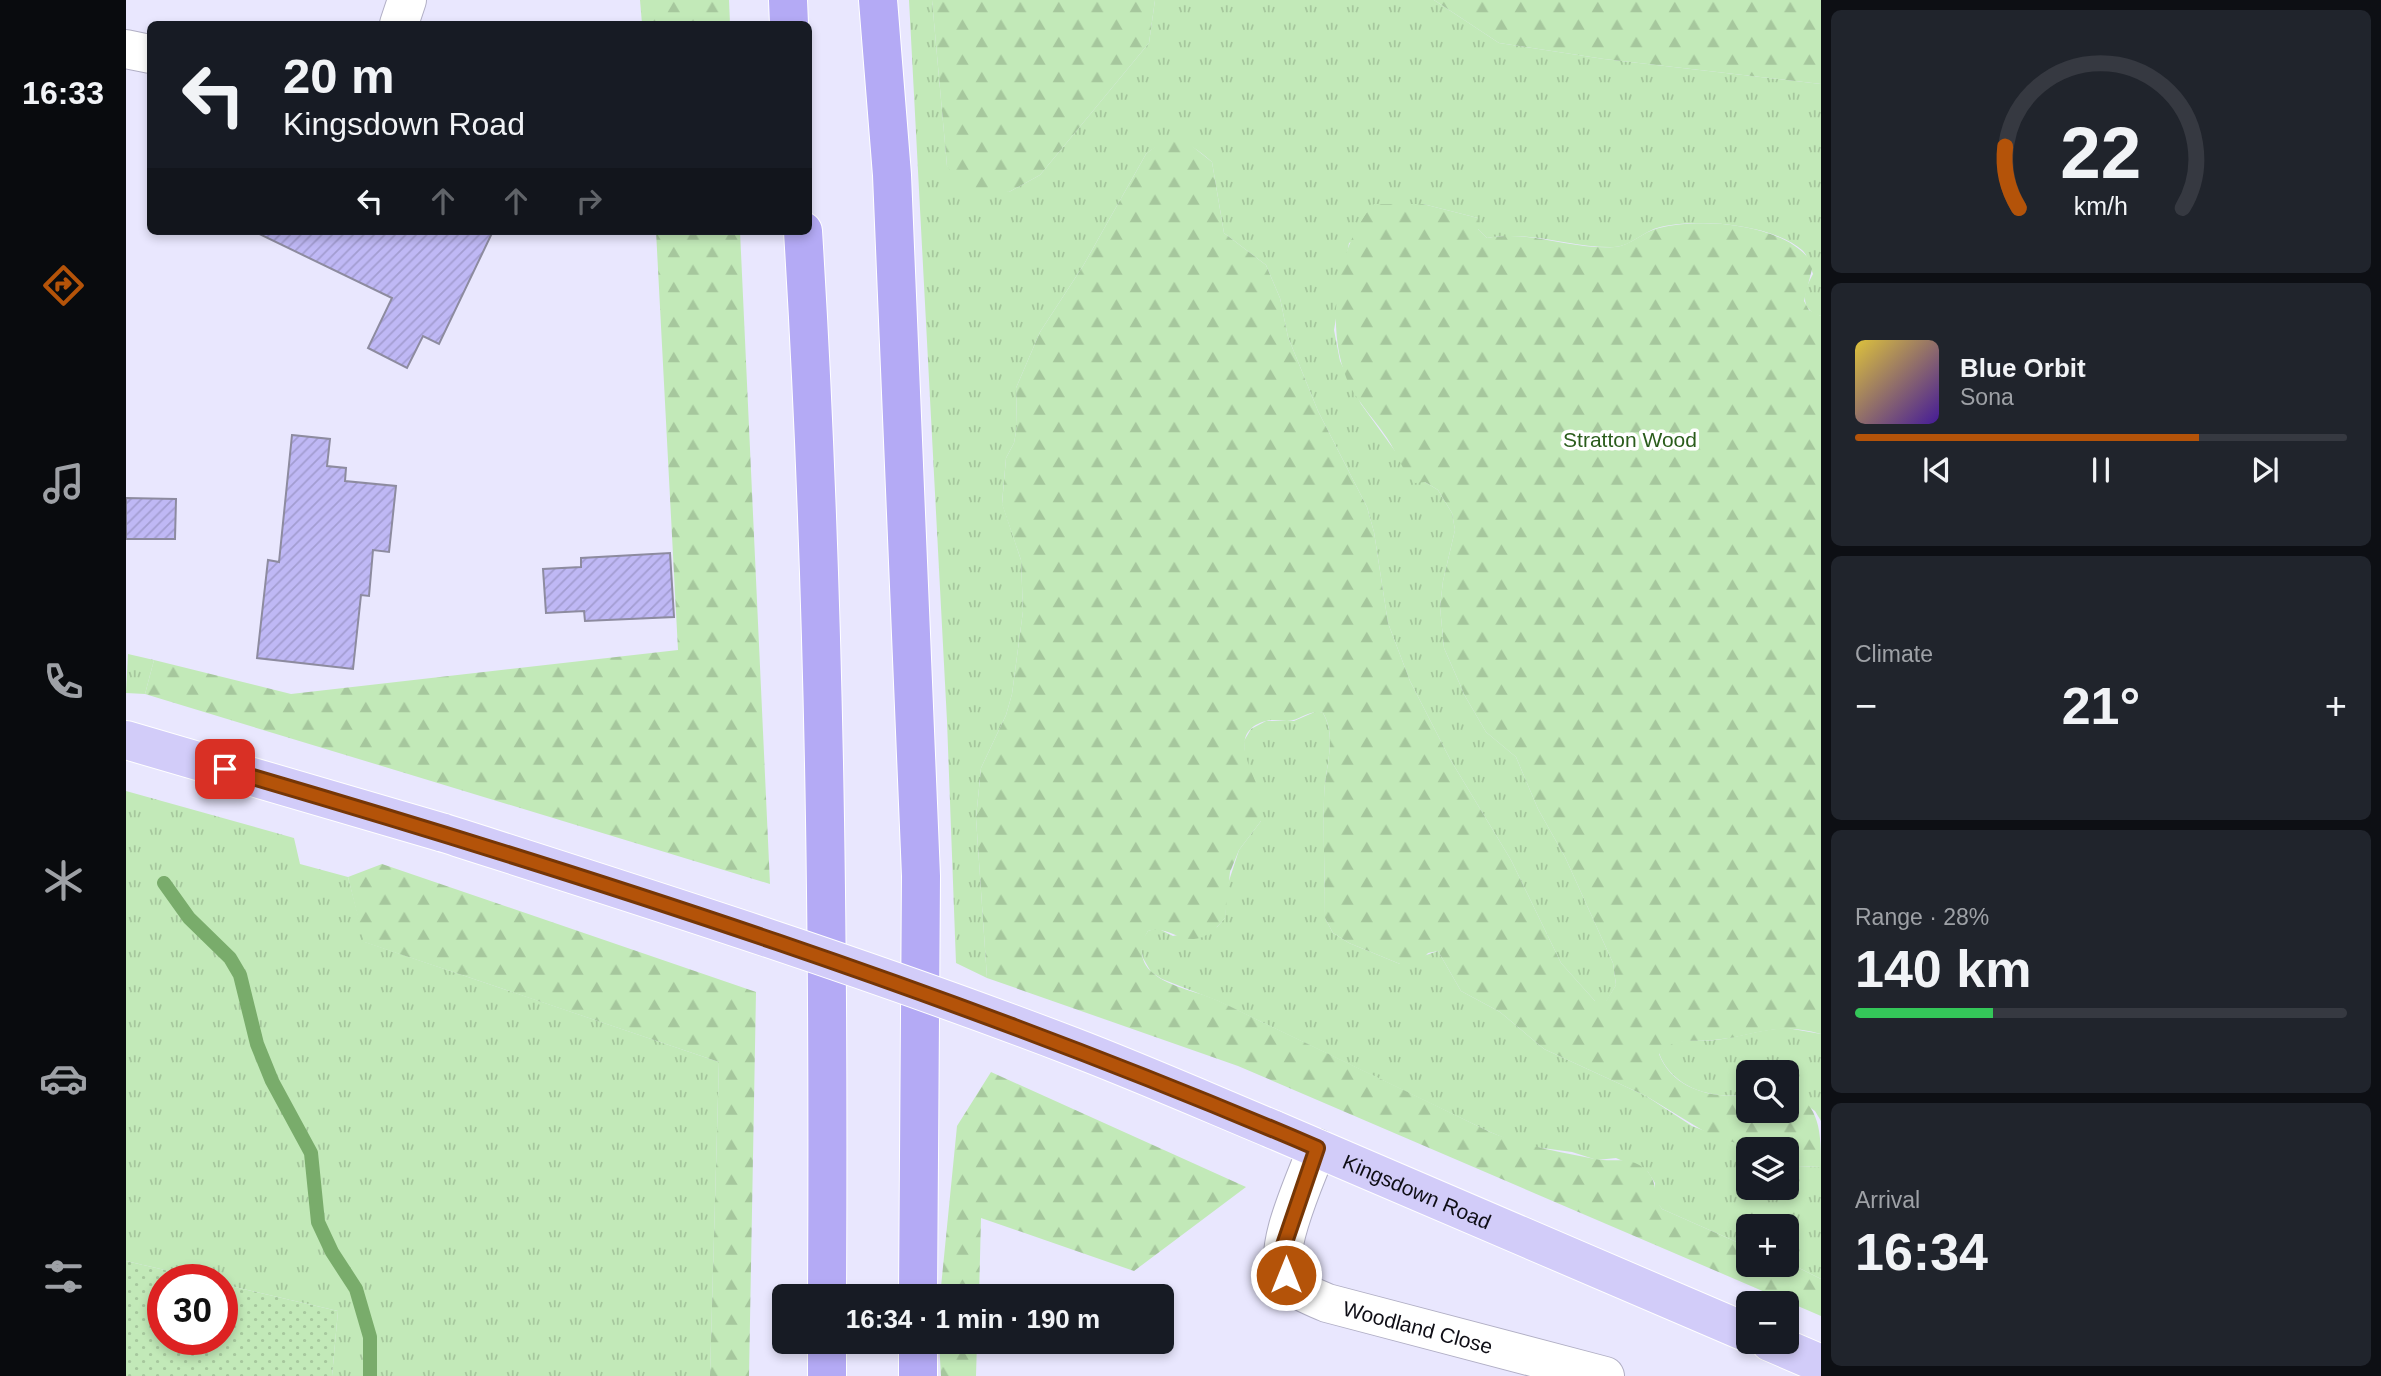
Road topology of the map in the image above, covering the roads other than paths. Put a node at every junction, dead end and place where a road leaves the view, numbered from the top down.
1 (407, 0) edge
2 (788, 0) edge
3 (878, 0) edge
4 (400, 21) edge
5 (789, 21) edge
6 (126, 49) edge
7 (147, 53) edge
8 (803, 235) edge
9 (126, 740) edge
10 (1317, 1148) junction
11 (827, 1284) edge
12 (918, 1284) edge
13 (1736, 1328) edge
14 (827, 1354) edge
15 (918, 1354) edge
16 (1798, 1354) edge
17 (1821, 1364) edge
18 (827, 1376) edge
19 (918, 1376) edge
20 (1605, 1376) edge

1 - 4 street
2 - 5 highway
3 - 12 highway
6 - 7 street
8 - 11 highway
9 - 10 main road, Kingsdown Road, bridge
10 - 13 main road, Kingsdown Road
10 - 20 street, Woodland Close
14 - 18 highway
15 - 19 highway
16 - 17 main road

